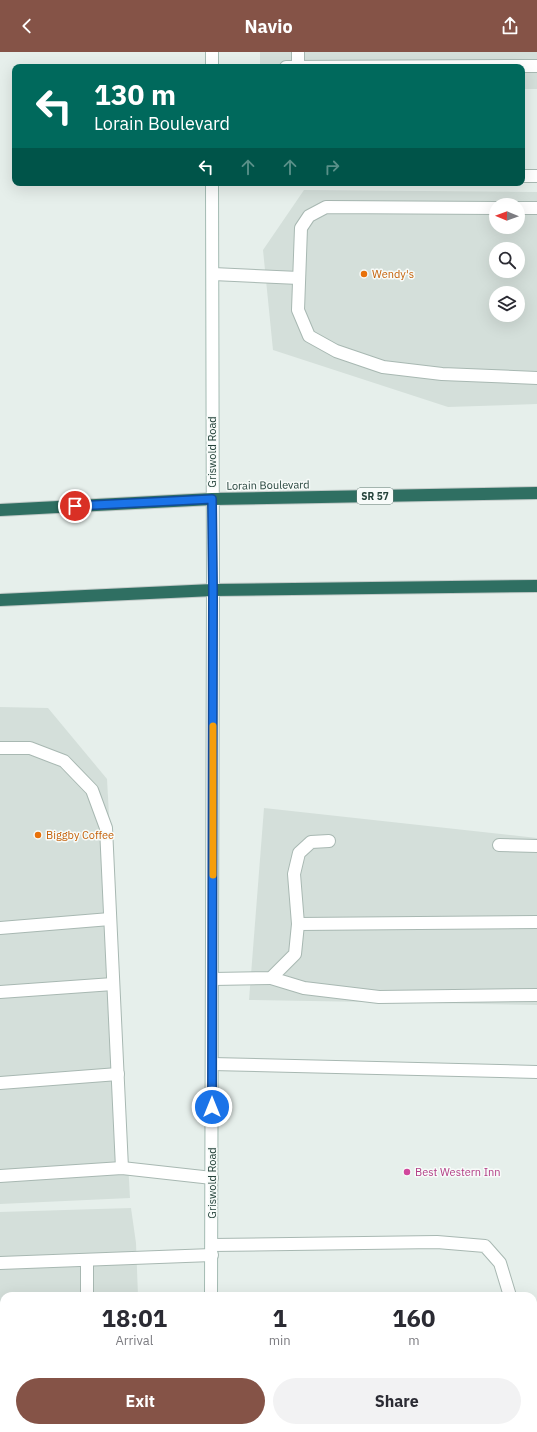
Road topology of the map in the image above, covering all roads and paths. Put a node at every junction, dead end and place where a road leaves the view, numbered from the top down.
1 (212, 52) edge
2 (298, 52) edge
3 (212, 64) edge
4 (298, 64) edge
5 (525, 66) edge
6 (537, 66) edge
7 (525, 176) edge
8 (537, 176) edge
9 (212, 186) edge
10 (489, 208) edge
11 (525, 208) edge
12 (537, 208) edge
13 (213, 274) junction
14 (299, 278) junction
15 (537, 378) edge
16 (537, 493) edge
17 (212, 499) junction
18 (0, 510) edge
19 (537, 586) edge
20 (213, 590) junction
21 (0, 600) edge
22 (0, 748) edge
23 (329, 841) dead end
24 (499, 845) dead end
25 (537, 846) edge
26 (110, 920) junction
27 (537, 922) edge
28 (298, 924) junction
29 (0, 928) edge
30 (271, 978) junction
31 (213, 979) junction
32 (113, 984) junction
33 (0, 992) edge
34 (537, 995) edge
35 (212, 1064) junction
36 (537, 1072) edge
37 (118, 1074) junction
38 (0, 1083) edge
39 (122, 1168) junction
40 (0, 1176) edge
41 (212, 1178) junction
42 (212, 1250) junction
43 (87, 1260) junction
44 (0, 1263) edge
45 (87, 1292) edge
46 (211, 1292) edge
47 (509, 1292) edge

1 - 3 street
2 - 4 street
5 - 6 street
7 - 8 street
9 - 13 street, Griswold Road
10 - 14 street
11 - 12 street
13 - 14 street
13 - 17 street, Griswold Road
14 - 15 street
16 - 17 highway, Lorain Boulevard / SR 57
17 - 18 highway, Lorain Boulevard / SR 57
17 - 20 street, Griswold Road
19 - 20 highway
20 - 21 highway
20 - 31 street, Griswold Road
22 - 26 street
23 - 28 street
24 - 25 street
26 - 29 street
26 - 32 street
27 - 28 street
28 - 30 street
30 - 31 street
30 - 34 street
31 - 35 street, Griswold Road
32 - 33 street
32 - 37 street
35 - 36 street
35 - 41 street, Griswold Road
37 - 38 street
37 - 39 street
39 - 40 street
39 - 41 street
41 - 42 street, Griswold Road
42 - 43 street
42 - 46 street, Griswold Road
42 - 47 street
43 - 44 street
43 - 45 street

